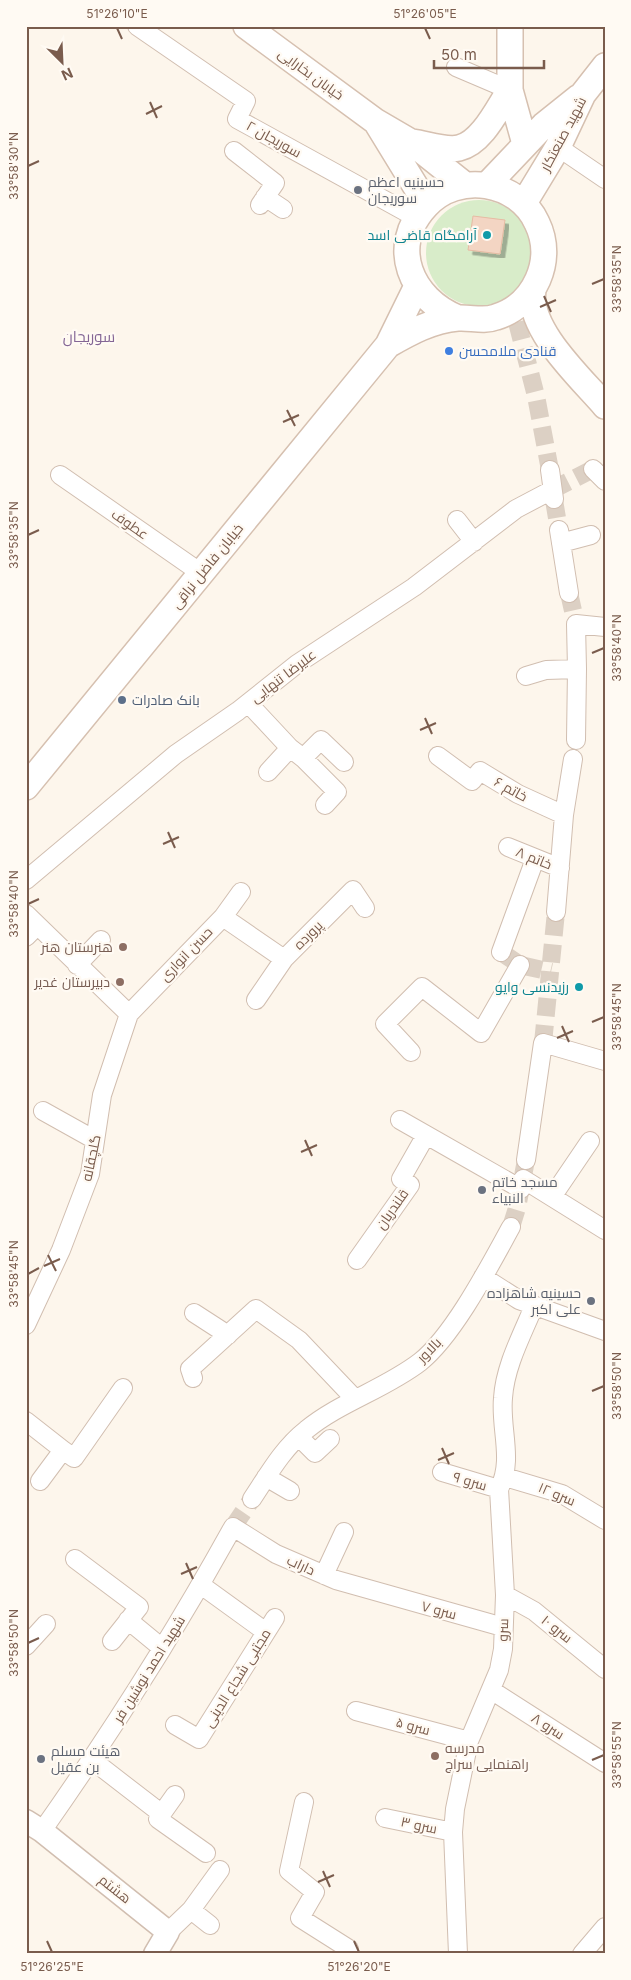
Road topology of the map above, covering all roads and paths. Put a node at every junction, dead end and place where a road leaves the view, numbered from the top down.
1 (137, 26) edge
2 (246, 26) edge
3 (510, 26) edge
4 (605, 66) edge
5 (456, 67) dead end
6 (510, 90) junction
7 (583, 94) junction
8 (375, 121) junction
9 (411, 142) junction
10 (526, 144) junction
11 (558, 147) junction
12 (234, 151) dead end
13 (605, 179) edge
14 (476, 185) junction
15 (524, 203) junction
16 (283, 209) dead end
17 (422, 212) junction
18 (417, 286) junction
19 (532, 290) junction
20 (458, 318) junction
21 (495, 318) junction
22 (542, 332) junction
23 (388, 345) junction
24 (605, 406) edge
25 (550, 470) tunnel mouth
26 (60, 476) dead end
27 (457, 520) dead end
28 (591, 535) dead end
29 (474, 542) junction
30 (201, 573) junction
31 (569, 593) tunnel mouth
32 (605, 627) edge
33 (578, 669) junction
34 (526, 676) dead end
35 (248, 703) junction
36 (576, 740) dead end
37 (297, 753) junction
38 (438, 756) dead end
39 (573, 759) dead end
40 (344, 762) dead end
41 (268, 772) dead end
42 (26, 786) edge
43 (324, 805) dead end
44 (564, 815) junction
45 (508, 847) dead end
46 (535, 859) junction
47 (560, 868) junction
48 (26, 880) edge
49 (242, 892) dead end
50 (365, 908) dead end
51 (556, 912) tunnel mouth
52 (223, 916) junction
53 (30, 926) edge
54 (101, 940) dead end
55 (501, 952) dead end
56 (284, 960) junction
57 (77, 965) junction
58 (520, 965) dead end
59 (256, 1000) dead end
60 (128, 1014) junction
61 (411, 1052) dead end
62 (605, 1061) edge
63 (43, 1111) dead end
64 (400, 1120) dead end
65 (426, 1135) junction
66 (95, 1140) junction
67 (590, 1141) dead end
68 (526, 1160) tunnel mouth
69 (552, 1197) junction
70 (511, 1226) tunnel mouth
71 (605, 1230) edge
72 (357, 1260) dead end
73 (483, 1277) junction
74 (534, 1306) junction
75 (194, 1313) dead end
76 (26, 1325) edge
77 (605, 1331) edge
78 (228, 1335) junction
79 (193, 1378) dead end
80 (123, 1388) dead end
81 (355, 1399) junction
82 (26, 1421) edge
83 (299, 1437) junction
84 (330, 1439) dead end
85 (63, 1450) junction
86 (442, 1472) dead end
87 (266, 1477) junction
88 (40, 1481) dead end
89 (502, 1483) junction
90 (290, 1491) dead end
91 (252, 1499) tunnel mouth
92 (605, 1520) edge
93 (233, 1527) joint
94 (344, 1532) dead end
95 (75, 1559) dead end
96 (324, 1575) junction
97 (201, 1585) junction
98 (375, 1592) joint
99 (505, 1595) junction
100 (128, 1620) junction
101 (46, 1624) dead end
102 (503, 1627) junction
103 (112, 1641) dead end
104 (26, 1646) edge
105 (162, 1648) junction
106 (605, 1669) edge
107 (491, 1690) junction
108 (356, 1711) dead end
109 (175, 1725) dead end
110 (469, 1741) junction
111 (92, 1760) junction
112 (605, 1763) edge
113 (174, 1795) dead end
114 (304, 1802) dead end
115 (162, 1814) junction
116 (385, 1818) dead end
117 (34, 1826) edge
118 (453, 1832) junction
119 (206, 1853) dead end
120 (220, 1870) dead end
121 (191, 1910) junction
122 (210, 1925) dead end
123 (605, 1928) edge
124 (168, 1932) junction
125 (155, 1954) edge
126 (345, 1954) edge
127 (458, 1954) edge
128 (582, 1954) edge

1 - 17 street, سوریجان ۲
2 - 8 main road, خیابان بخارایی
3 - 6 main road
4 - 7 main road, شهید صنعتکار
5 - 6 street
6 - 9 main road
6 - 10 main road
7 - 10 main road
7 - 11 main road, شهید صنعتکار
8 - 9 main road, خیابان بخارایی
8 - 17 main road, خیابان بخارایی
9 - 14 main road, خیابان بخارایی
10 - 14 main road
11 - 13 street
11 - 15 main road, شهید صنعتکار
12 - 16 street
14 - 15 main road
14 - 17 main road
15 - 19 main road
17 - 18 main road
18 - 20 main road
18 - 23 main road
19 - 21 main road
19 - 22 main road
20 - 21 main road
20 - 23 main road
21 - 22 main road
22 - 24 main road
23 - 30 main road, خیابان فاضل نراقی
25 - 29 street, علیرضا تنهایی
26 - 30 street, عطوف
27 - 29 street
28 - 31 street
29 - 35 street, علیرضا تنهایی
30 - 42 main road, خیابان فاضل نراقی
32 - 33 street
33 - 34 street
33 - 36 street
35 - 37 street
35 - 48 street, علیرضا تنهایی
37 - 40 street
37 - 41 street
37 - 43 street
38 - 44 street, خاتم ۶
39 - 44 street
44 - 47 street
45 - 46 street, خاتم ۸
46 - 47 street, خاتم ۸
46 - 55 street
47 - 51 street
49 - 52 street, حسن انواری
50 - 56 street, پرورده
52 - 56 street
52 - 60 street, حسن انواری
53 - 57 street
54 - 57 street
56 - 59 street, پرورده
57 - 60 street
58 - 61 street
60 - 66 street, گلچقانه
62 - 68 street
63 - 66 street
64 - 65 street
65 - 69 street
65 - 72 street, قلندریان
66 - 76 street, گلچقانه
67 - 69 street
69 - 71 street
70 - 73 street, بالاور
73 - 74 street
73 - 81 street, بالاور
74 - 77 street
74 - 89 street, سرو
75 - 78 street
78 - 79 street
78 - 81 street
80 - 85 street
81 - 83 street, بالاور
82 - 85 street
83 - 84 street
83 - 87 street, بالاور
85 - 88 street
86 - 89 street, سرو ۹
87 - 90 street
87 - 91 street, بالاور
89 - 92 street, سرو ۱۲
89 - 99 street, سرو
93 - 96 street, داراب
93 - 97 street, شهید احمد نوشین فر
94 - 96 street
95 - 100 street
96 - 98 street, داراب
97 - 105 street, شهید احمد نوشین فر
97 - 109 street, مجتبی شجاع الدینی
98 - 102 street, سرو ۷
99 - 102 street, سرو
99 - 106 street, سرو ۱۰
100 - 103 street
100 - 105 street
101 - 104 street
102 - 107 street, سرو
105 - 111 street, شهید احمد نوشین فر
107 - 110 street, سرو
107 - 112 street, سرو ۸
108 - 110 street, سرو ۵
110 - 118 street, سرو
111 - 115 street
111 - 117 street, شهید احمد نوشین فر
113 - 115 street
114 - 126 street
115 - 119 street
116 - 118 street, سرو ۳
117 - 124 street, هشتم
118 - 127 street, سرو
120 - 121 street
121 - 122 street
121 - 124 street
123 - 128 street
124 - 125 street

